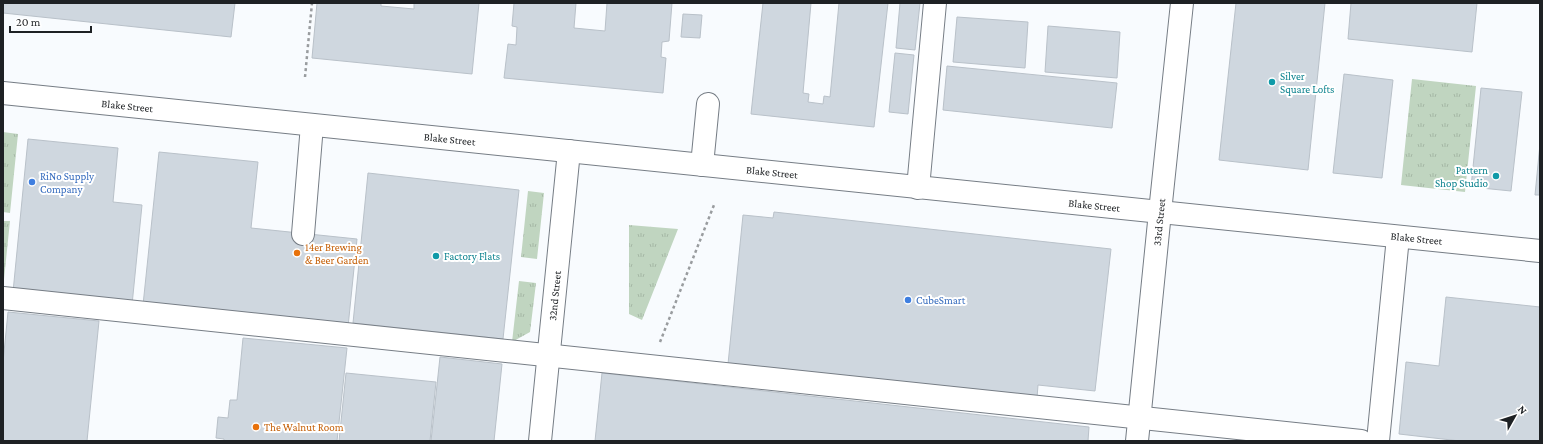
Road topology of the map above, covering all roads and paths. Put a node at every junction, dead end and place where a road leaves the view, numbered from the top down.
1 (312, 3) edge
2 (935, 3) edge
3 (1182, 3) edge
4 (305, 77) dead end
5 (3, 93) edge
6 (708, 104) dead end
7 (312, 125) junction
8 (569, 151) junction
9 (702, 165) junction
10 (918, 188) junction
11 (714, 205) dead end
12 (1160, 212) junction
13 (304, 234) dead end
14 (1398, 237) junction
15 (1540, 251) edge
16 (3, 298) edge
17 (548, 356) junction
18 (650, 366) junction
19 (1140, 418) junction
20 (540, 441) edge
21 (1137, 441) edge
22 (1361, 441) edge
23 (1378, 441) edge

1 - 4 path
2 - 10 street
3 - 12 street, 33rd Street
5 - 7 street, Blake Street
6 - 9 street
7 - 8 street, Blake Street
7 - 13 street
8 - 9 street, Blake Street
8 - 17 street, 32nd Street
9 - 10 street, Blake Street
10 - 12 street, Blake Street
11 - 18 path
12 - 14 street, Blake Street
12 - 19 street, 33rd Street
14 - 15 street, Blake Street
14 - 23 street
16 - 17 street
17 - 18 street
17 - 20 street, 32nd Street
18 - 19 street
19 - 21 street, 33rd Street
19 - 22 street

